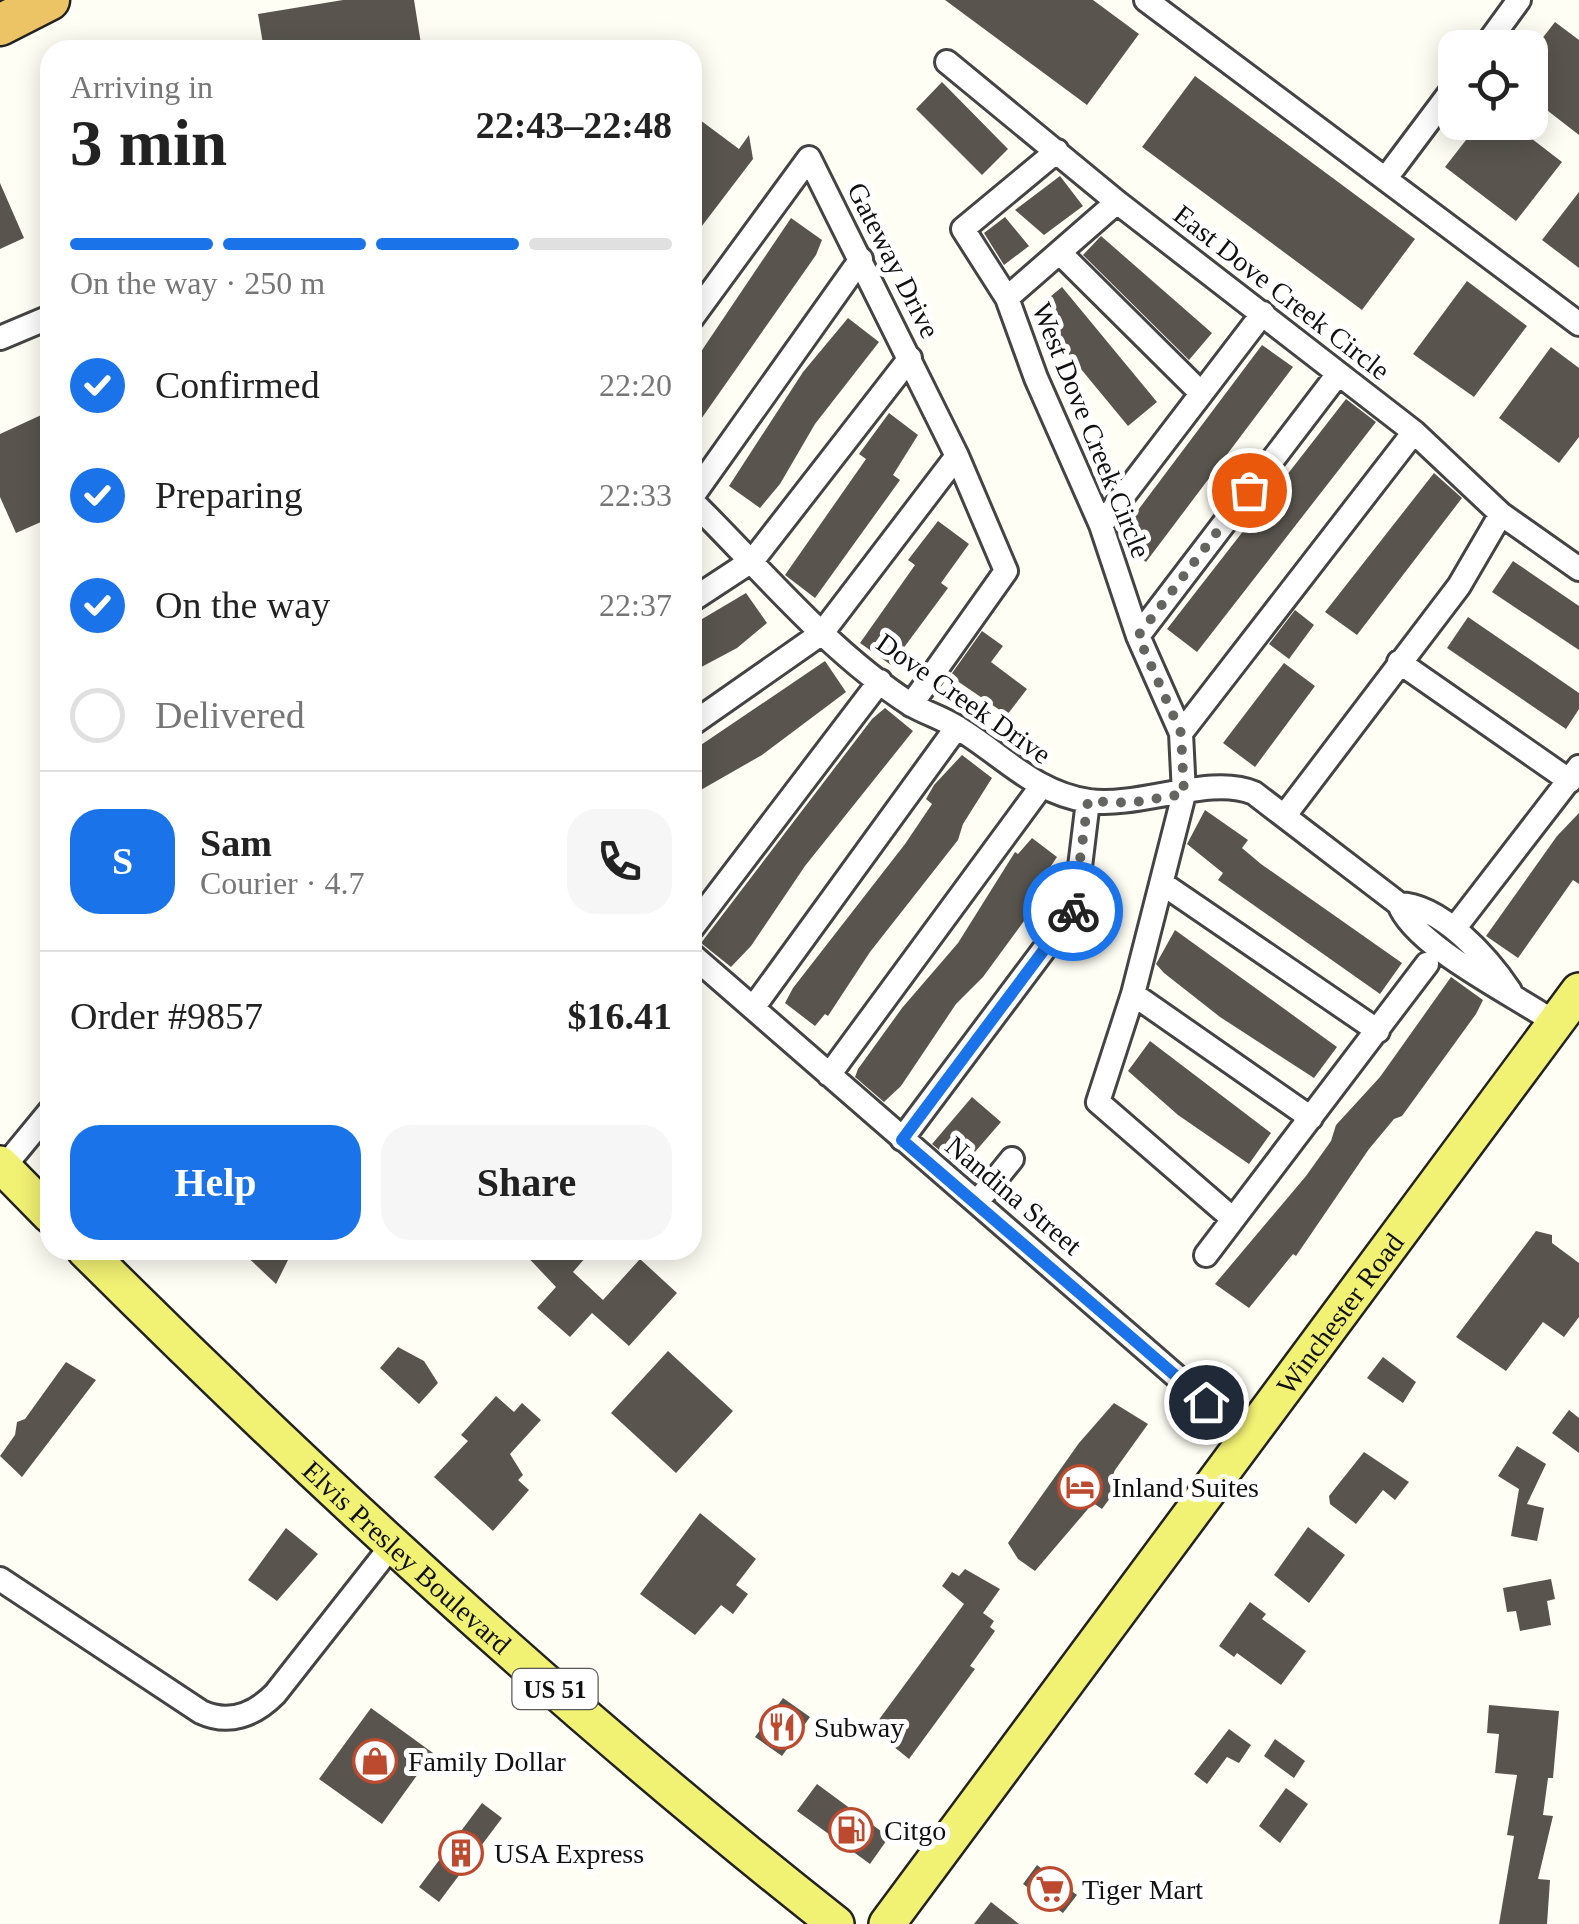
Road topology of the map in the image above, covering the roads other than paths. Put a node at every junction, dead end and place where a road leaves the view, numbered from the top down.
1 (49, 0) edge
2 (1146, 0) edge
3 (1520, 0) edge
4 (0, 25) edge
5 (1498, 30) edge
6 (947, 62) dead end
7 (1438, 109) edge
8 (1057, 151) junction
9 (1386, 178) junction
10 (1117, 202) junction
11 (1060, 254) junction
12 (861, 259) junction
13 (1007, 298) junction
14 (702, 304) edge
15 (1263, 313) junction
16 (40, 321) edge
17 (1579, 324) edge
18 (0, 338) edge
19 (910, 358) junction
20 (1338, 374) junction
21 (1201, 393) junction
22 (1414, 432) junction
23 (957, 456) junction
24 (702, 485) edge
25 (702, 509) edge
26 (1501, 514) junction
27 (1101, 525) junction
28 (752, 560) junction
29 (1579, 570) edge
30 (702, 593) edge
31 (822, 633) junction
32 (1138, 636) junction
33 (1398, 662) junction
34 (880, 681) junction
35 (912, 705) junction
36 (702, 717) edge
37 (958, 727) junction
38 (1181, 733) junction
39 (1575, 774) edge
40 (1040, 788) junction
41 (1184, 794) junction
42 (1088, 801) junction
43 (1286, 815) junction
44 (1163, 884) junction
45 (702, 915) edge
46 (1445, 940) junction
47 (702, 964) edge
48 (1579, 991) edge
49 (1133, 994) junction
50 (752, 1008) junction
51 (1554, 1022) junction
52 (1378, 1031) junction
53 (829, 1075) junction
54 (1311, 1118) junction
55 (40, 1122) edge
56 (902, 1140) junction
57 (1012, 1159) dead end
58 (2, 1166) edge
59 (977, 1202) junction
60 (40, 1205) edge
61 (1233, 1219) junction
62 (1206, 1255) dead end
63 (95, 1260) edge
64 (1206, 1402) dead end
65 (393, 1544) junction
66 (0, 1580) edge
67 (836, 1924) edge
68 (887, 1924) edge

1 - 4 highway
2 - 9 street
3 - 5 street
6 - 8 street, East Dove Creek Circle
7 - 9 street
8 - 10 street, East Dove Creek Circle
8 - 13 street, West Dove Creek Circle
9 - 17 street
10 - 11 street
10 - 15 street, East Dove Creek Circle
11 - 13 street
11 - 21 street
12 - 14 street, Gateway Drive
12 - 19 street, Gateway Drive
12 - 24 street
13 - 27 street, West Dove Creek Circle
15 - 20 street, East Dove Creek Circle
15 - 21 street
16 - 18 street
19 - 23 street, Gateway Drive
19 - 28 street
20 - 22 street, East Dove Creek Circle
20 - 32 street
21 - 27 street
22 - 26 street, East Dove Creek Circle
22 - 38 street
23 - 31 street
23 - 35 street, Gateway Drive
25 - 28 street, Dove Creek Drive
26 - 29 street, East Dove Creek Circle
26 - 33 street
27 - 32 street, West Dove Creek Circle
28 - 30 street
28 - 31 street, Dove Creek Drive
31 - 34 street, Dove Creek Drive
31 - 36 street
32 - 38 street, West Dove Creek Circle
33 - 39 street
33 - 43 street
34 - 35 street, Dove Creek Drive
34 - 45 street
35 - 37 street, Dove Creek Drive
37 - 40 street, Dove Creek Drive
37 - 50 street
38 - 41 street, West Dove Creek Circle
39 - 46 street
40 - 42 street, Dove Creek Drive
40 - 53 street
41 - 42 street, Dove Creek Drive
41 - 43 street
41 - 44 street
42 - 56 street
43 - 46 street
44 - 49 street
44 - 52 street
46 - 51 street
46 - 52 street
47 - 50 street, Nandina Street
48 - 51 main road, Winchester Road
49 - 54 street
49 - 61 street
50 - 53 street, Nandina Street
51 - 68 main road, Winchester Road
52 - 54 street
53 - 56 street, Nandina Street
54 - 61 street
55 - 58 street
56 - 59 street, Nandina Street
57 - 59 street
58 - 60 main road
59 - 64 street, Nandina Street
61 - 62 street
63 - 65 main road, Elvis Presley Boulevard / US 51
65 - 66 street
65 - 67 main road, Elvis Presley Boulevard / US 51

